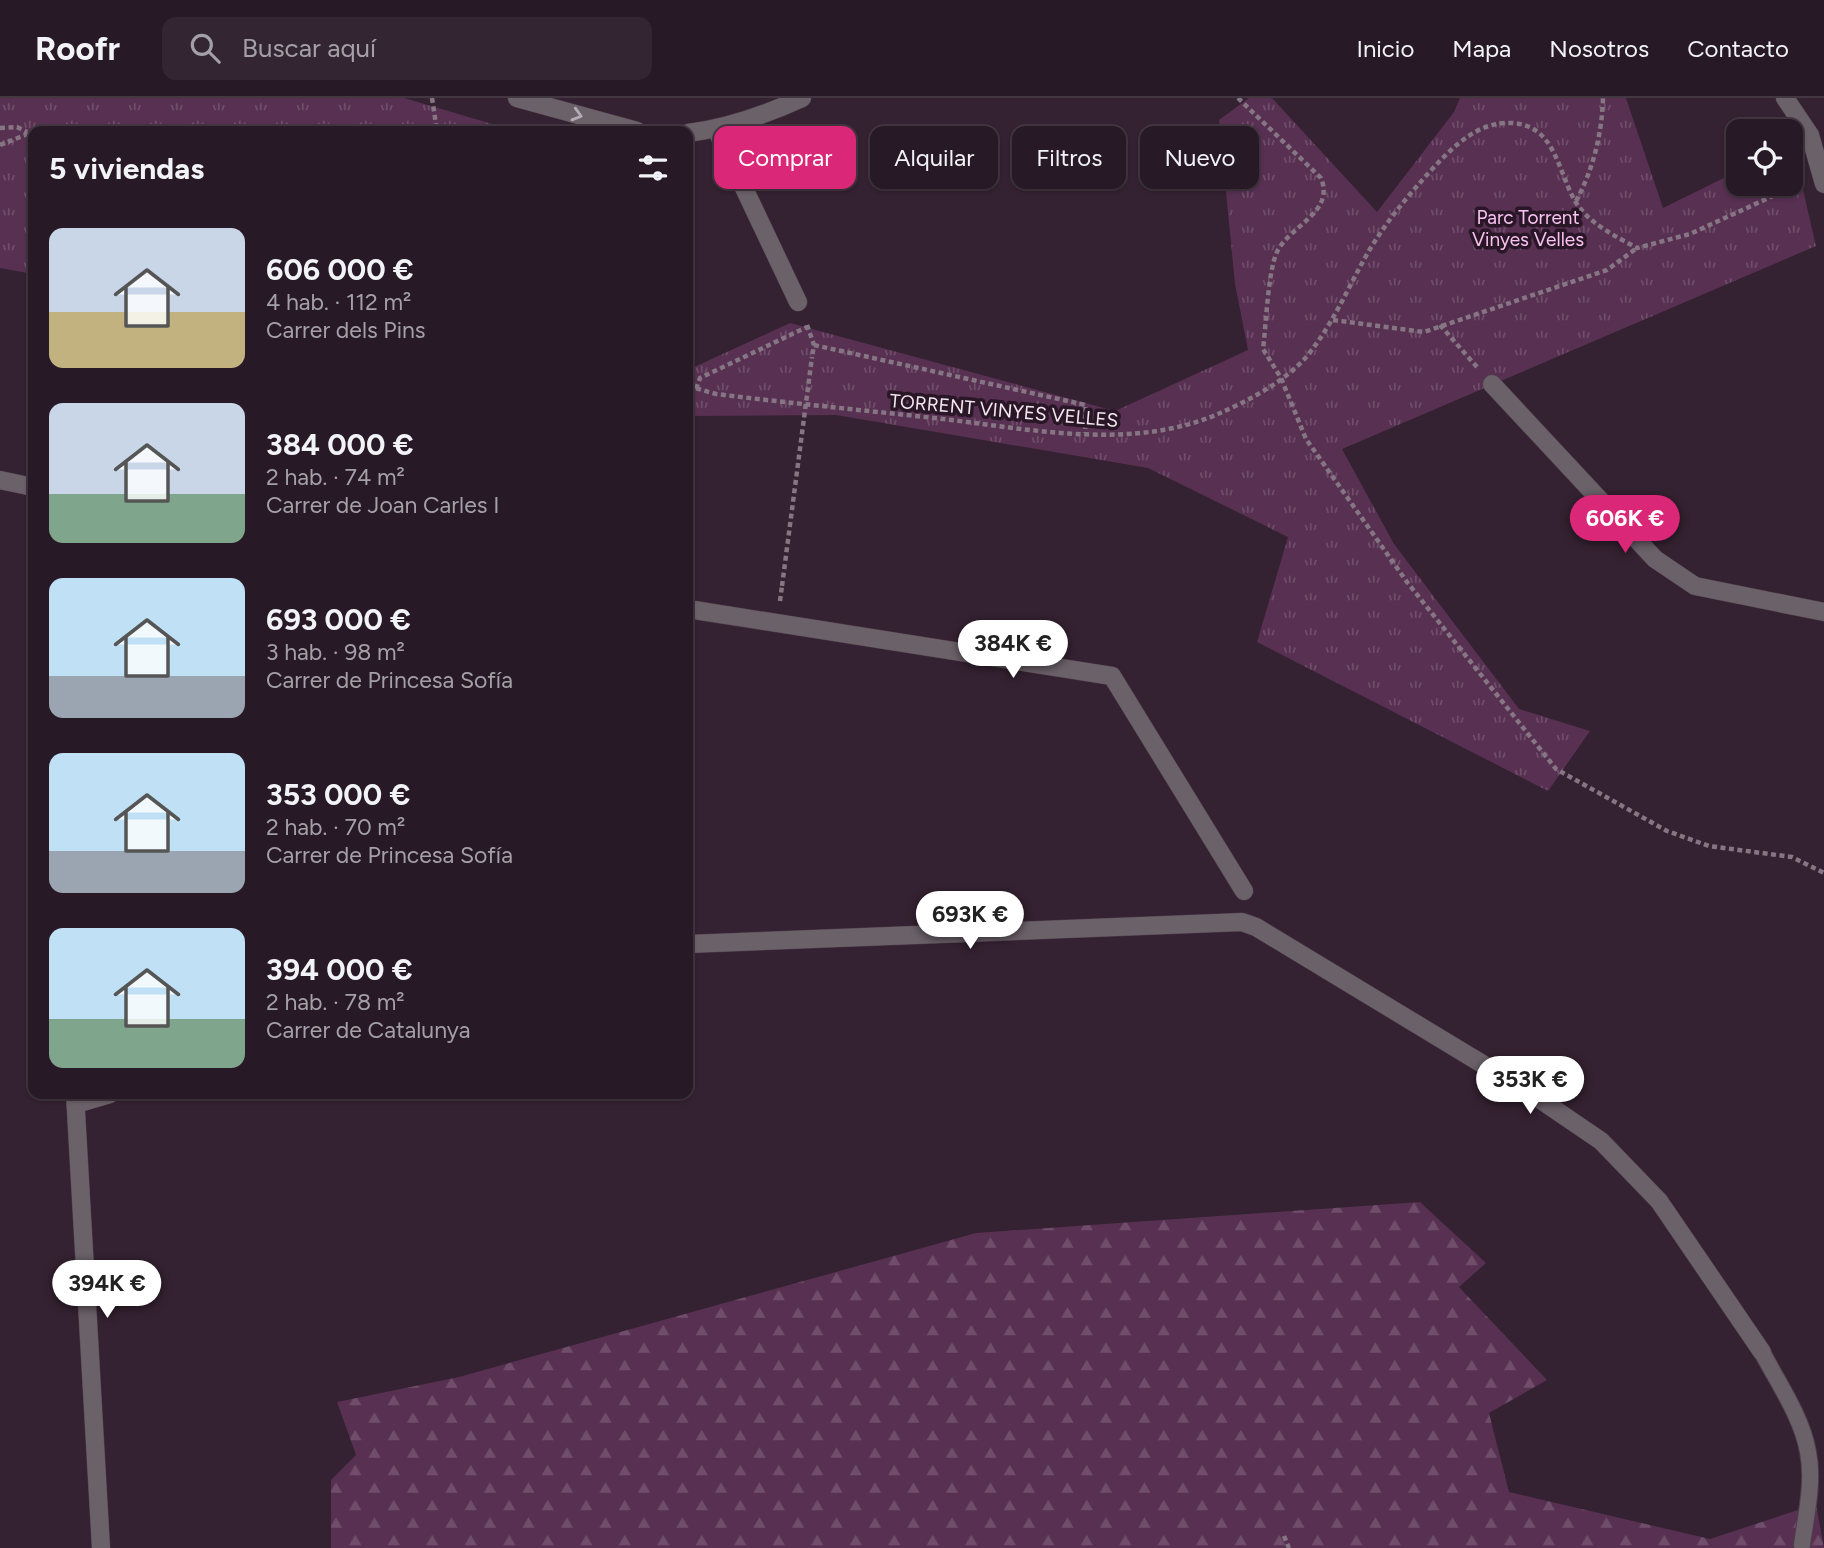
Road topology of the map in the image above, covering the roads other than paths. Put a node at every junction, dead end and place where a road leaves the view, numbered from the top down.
1 (517, 98) edge
2 (802, 98) edge
3 (1785, 98) edge
4 (619, 126) edge
5 (727, 126) edge
6 (714, 129) edge
7 (693, 132) edge
8 (1823, 178) edge
9 (745, 189) edge
10 (799, 302) road end
11 (1492, 384) road end
12 (0, 480) edge
13 (28, 486) edge
14 (693, 610) edge
15 (1824, 612) edge
16 (1244, 891) dead end
17 (693, 944) edge
18 (76, 1099) edge
19 (1762, 1352) joint
20 (1802, 1545) dead end
21 (100, 1548) edge

1 -> 4 street
2 - 5 street
3 - 8 street
6 - 7 street
9 - 10 street
11 - 15 street
12 - 13 street
14 - 16 street
17 - 19 street
18 - 21 street
19 - 20 lane

